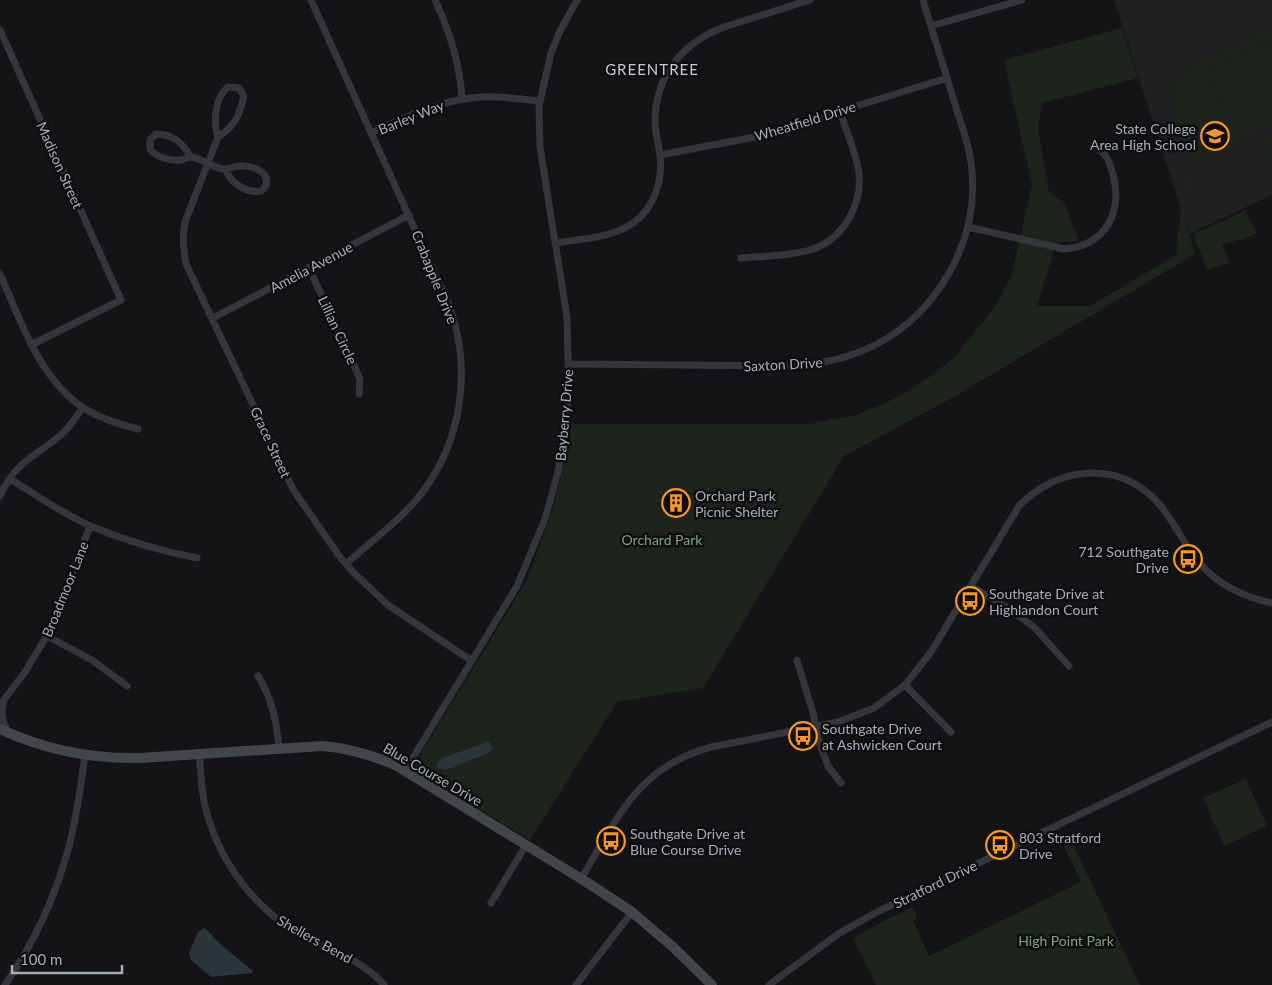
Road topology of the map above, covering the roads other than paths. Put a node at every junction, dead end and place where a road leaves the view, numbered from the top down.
1 (311, 0) edge
2 (435, 0) edge
3 (577, 0) edge
4 (810, 0) edge
5 (923, 0) edge
6 (1022, 0) edge
7 (931, 26) junction
8 (0, 30) edge
9 (947, 78) junction
10 (462, 99) junction
11 (539, 101) junction
12 (840, 111) junction
13 (372, 133) junction
14 (218, 137) junction
15 (1098, 149) dead end
16 (660, 155) junction
17 (191, 157) junction
18 (208, 163) junction
19 (225, 169) junction
20 (409, 215) junction
21 (968, 227) junction
22 (556, 244) junction
23 (741, 258) dead end
24 (309, 268) junction
25 (0, 274) edge
26 (213, 318) junction
27 (32, 345) junction
28 (569, 364) junction
29 (359, 394) dead end
30 (83, 408) junction
31 (138, 429) dead end
32 (10, 479) junction
33 (0, 496) edge
34 (90, 526) junction
35 (197, 558) dead end
36 (346, 564) junction
37 (970, 586) junction
38 (1272, 603) edge
39 (47, 636) junction
40 (798, 660) dead end
41 (472, 661) junction
42 (1069, 666) dead end
43 (258, 676) dead end
44 (907, 684) junction
45 (127, 686) dead end
46 (2, 703) edge
47 (1272, 722) edge
48 (815, 727) junction
49 (0, 729) edge
50 (951, 732) dead end
51 (13, 735) junction
52 (279, 748) junction
53 (199, 754) junction
54 (85, 755) junction
55 (405, 771) junction
56 (841, 784) dead end
57 (526, 845) junction
58 (580, 879) junction
59 (491, 903) dead end
60 (632, 912) junction
61 (5, 985) edge
62 (384, 985) edge
63 (576, 985) edge
64 (712, 985) edge
65 (769, 985) edge

1 - 13 street, Crabapple Drive
2 - 10 street
3 - 11 street, Bayberry Drive
4 - 16 street
5 - 7 street, Saxton Drive
6 - 7 street
7 - 9 street, Saxton Drive
8 - 27 street, Madison Street
9 - 12 street, Wheatfield Drive
9 - 21 street, Saxton Drive
10 - 11 street, Barley Way
10 - 13 street, Barley Way
11 - 22 street, Bayberry Drive
12 - 16 street, Wheatfield Drive
12 - 23 street
13 - 20 street, Crabapple Drive
14 - 14 street
14 - 18 street, Grace Street
15 - 21 street
16 - 22 street
17 - 17 street
17 - 18 street
18 - 19 street
18 - 26 street, Grace Street
19 - 19 street
20 - 24 street, Amelia Avenue
20 - 36 street, Crabapple Drive
21 - 28 street, Saxton Drive
22 - 28 street, Bayberry Drive
24 - 26 street, Amelia Avenue
24 - 29 street, Lillian Circle
25 - 27 street
26 - 36 street, Grace Street
27 - 30 street
28 - 41 street, Bayberry Drive
30 - 31 street
30 - 32 street
32 - 33 street
32 - 34 street
34 - 35 street
34 - 39 street, Broadmoor Lane
36 - 41 street, Grace Street
37 - 38 street
37 - 42 street
37 - 44 street
39 - 45 street
39 - 46 street, Broadmoor Lane
40 - 48 street
41 - 55 street, Bayberry Drive
43 - 52 street
44 - 48 street
44 - 50 street
46 - 51 street, Broadmoor Lane
47 - 65 street, Stratford Drive
48 - 56 street
48 - 58 street
49 - 51 main road, Blue Course Drive
51 - 54 main road, Blue Course Drive
52 - 53 main road, Blue Course Drive
52 - 55 main road, Blue Course Drive
53 - 54 main road, Blue Course Drive
53 - 62 street, Shellers Bend
54 - 61 street
55 - 57 main road, Blue Course Drive
57 - 58 main road, Blue Course Drive
57 - 59 street
58 - 60 main road, Blue Course Drive
60 - 63 street
60 - 64 main road, Blue Course Drive

